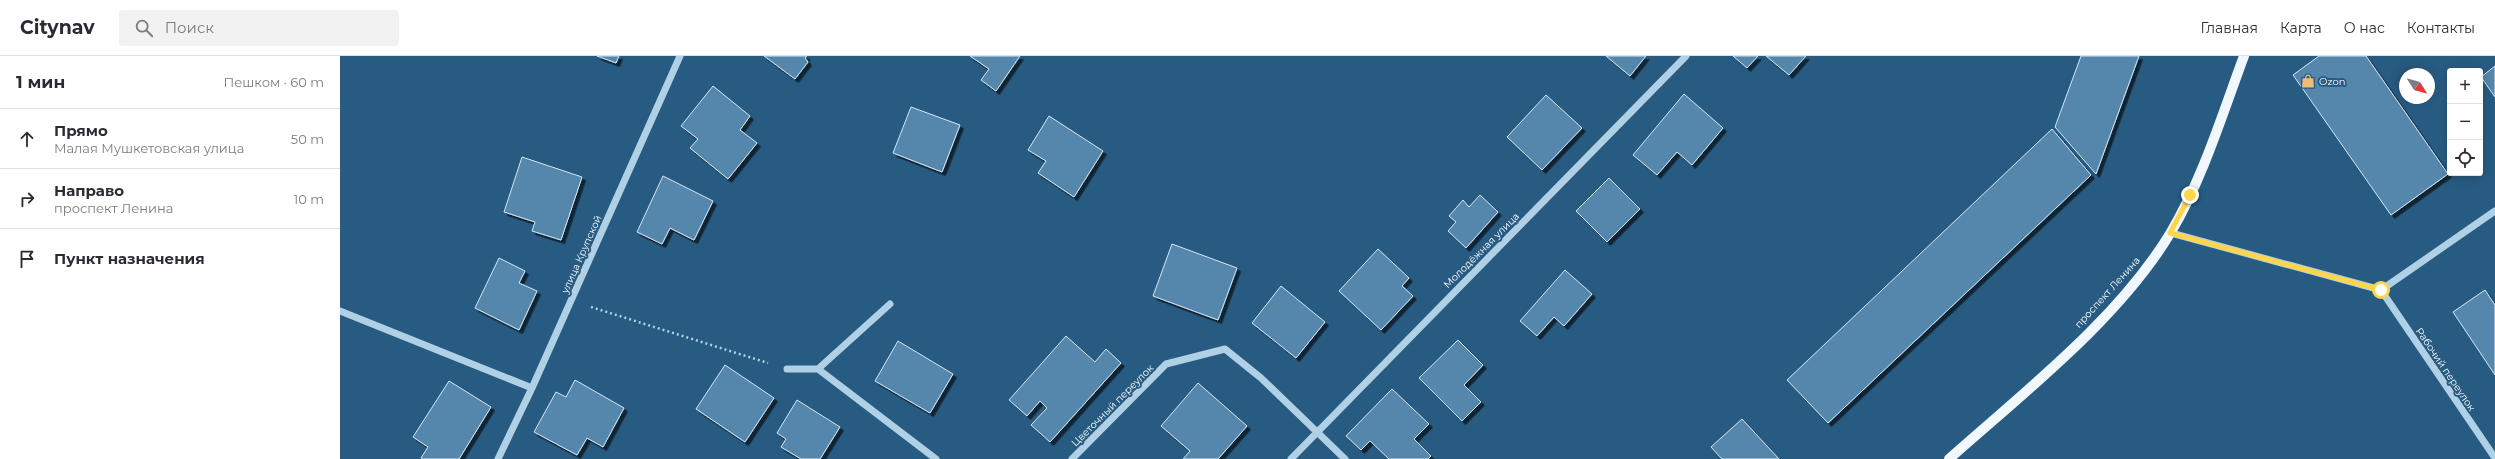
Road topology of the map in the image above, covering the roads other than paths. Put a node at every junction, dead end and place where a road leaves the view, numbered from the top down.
1 (680, 56) edge
2 (1686, 56) edge
3 (2244, 56) edge
4 (2495, 211) edge
5 (2170, 233) junction
6 (2381, 290) junction
7 (890, 304) dead end
8 (340, 311) edge
9 (787, 369) road end
10 (818, 369) junction
11 (532, 388) junction
12 (1316, 432) junction
13 (2495, 458) edge
14 (498, 459) edge
15 (936, 459) edge
16 (1072, 459) edge
17 (1291, 459) edge
18 (1345, 459) edge
19 (1949, 459) edge

1 - 11 street, улица Крупской
2 - 12 street, Молодёжная улица
3 - 5 main road, проспект Ленина
4 - 6 street
5 - 6 street
5 - 19 main road, проспект Ленина
6 - 13 street, Рабочий переулок
7 - 10 street
8 - 11 street
9 - 10 street
10 - 15 street
11 - 14 street, улица Крупской
12 - 16 street, Цветочный переулок
12 - 17 street, Молодёжная улица
12 - 18 street

